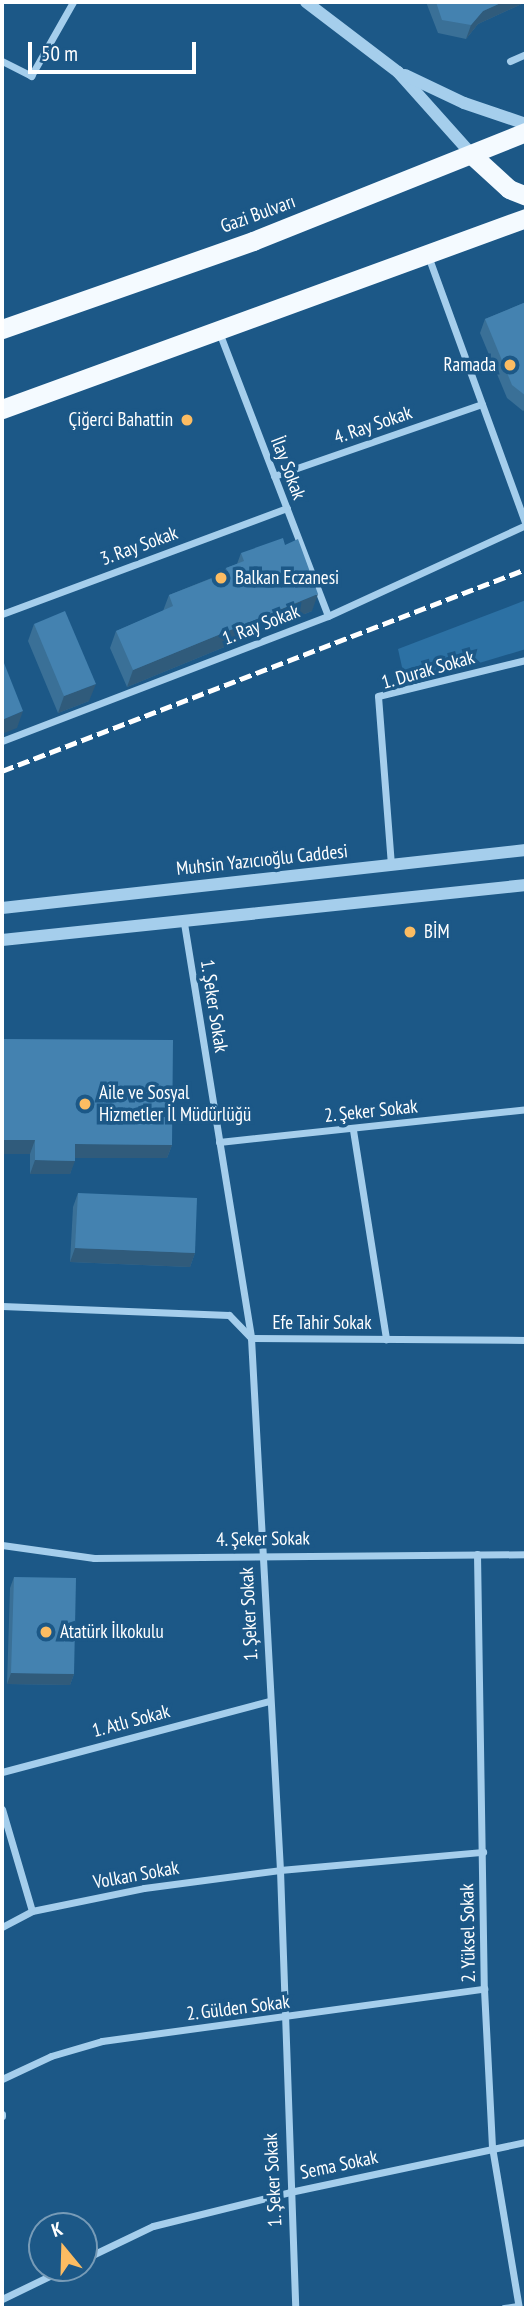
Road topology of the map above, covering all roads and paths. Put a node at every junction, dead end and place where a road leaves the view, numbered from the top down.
1 (73, 2) edge
2 (306, 2) edge
3 (526, 54) edge
4 (2, 61) edge
5 (510, 61) dead end
6 (398, 72) junction
7 (526, 124) edge
8 (526, 132) edge
9 (473, 156) junction
10 (526, 196) edge
11 (526, 218) edge
12 (428, 256) junction
13 (2, 329) edge
14 (219, 331) junction
15 (482, 404) junction
16 (2, 409) edge
17 (274, 476) junction
18 (287, 508) junction
19 (526, 524) edge
20 (2, 614) edge
21 (328, 616) junction
22 (526, 660) edge
23 (2, 741) edge
24 (526, 850) edge
25 (391, 866) junction
26 (526, 885) edge
27 (2, 908) edge
28 (184, 923) junction
29 (2, 940) edge
30 (526, 1109) edge
31 (352, 1130) junction
32 (219, 1142) junction
33 (2, 1307) edge
34 (251, 1338) junction
35 (386, 1339) junction
36 (526, 1340) edge
37 (2, 1545) edge
38 (477, 1554) junction
39 (526, 1554) edge
40 (261, 1555) junction
41 (269, 1701) junction
42 (2, 1772) edge
43 (2, 1809) edge
44 (483, 1852) junction
45 (280, 1870) junction
46 (32, 1911) junction
47 (2, 1927) edge
48 (484, 1989) junction
49 (282, 2019) junction
50 (2, 2079) edge
51 (526, 2142) edge
52 (492, 2147) junction
53 (290, 2192) junction
54 (98, 2252) edge
55 (37, 2282) edge
56 (2, 2299) edge
57 (519, 2307) edge
58 (295, 2308) edge
59 (504, 2308) edge

1 - 4 street
2 - 6 street
3 - 5 street
6 - 7 street
6 - 9 street
8 - 9 highway, Gazi Bulvarı
9 - 10 highway
9 - 13 highway, Gazi Bulvarı
11 - 12 highway
12 - 14 highway
12 - 15 street
14 - 16 highway
14 - 17 street, İlay Sokak
15 - 17 street, 4. Ray Sokak
15 - 19 street
17 - 18 street, İlay Sokak
18 - 20 street, 3. Ray Sokak
18 - 21 street, İlay Sokak
19 - 21 street, 1. Ray Sokak
21 - 23 street, 1. Ray Sokak
22 - 25 street, 1. Durak Sokak
24 - 25 street, Muhsin Yazıcıoğlu Caddesi
25 - 27 street, Muhsin Yazıcıoğlu Caddesi
26 - 28 street
28 - 29 street
28 - 32 street, 1. Şeker Sokak
30 - 31 street, 2. Şeker Sokak
31 - 32 street, 2. Şeker Sokak
31 - 35 street
32 - 34 street, 1. Şeker Sokak
33 - 34 street, Efe Tahir Sokak
34 - 35 street, Efe Tahir Sokak
34 - 40 street, 1. Şeker Sokak
35 - 36 street, Efe Tahir Sokak
37 - 40 street, 4. Şeker Sokak
38 - 39 street, 4. Şeker Sokak
38 - 40 street, 4. Şeker Sokak
38 - 44 street, 2. Yüksel Sokak
40 - 41 street, 1. Şeker Sokak
41 - 42 street, 1. Atlı Sokak
41 - 45 street, 1. Şeker Sokak
43 - 46 street
44 - 45 street, Volkan Sokak
44 - 48 street, 2. Yüksel Sokak
45 - 46 street, Volkan Sokak
45 - 49 street, 1. Şeker Sokak
46 - 47 street, Volkan Sokak
48 - 49 street, 2. Gülden Sokak
48 - 52 street, 2. Yüksel Sokak
49 - 50 street, 2. Gülden Sokak
49 - 53 street, 1. Şeker Sokak
51 - 52 street, Sema Sokak
52 - 53 street, Sema Sokak
52 - 57 street, 2. Yüksel Sokak
53 - 54 street, Sema Sokak
53 - 58 street, 1. Şeker Sokak
55 - 56 street
57 - 59 street

